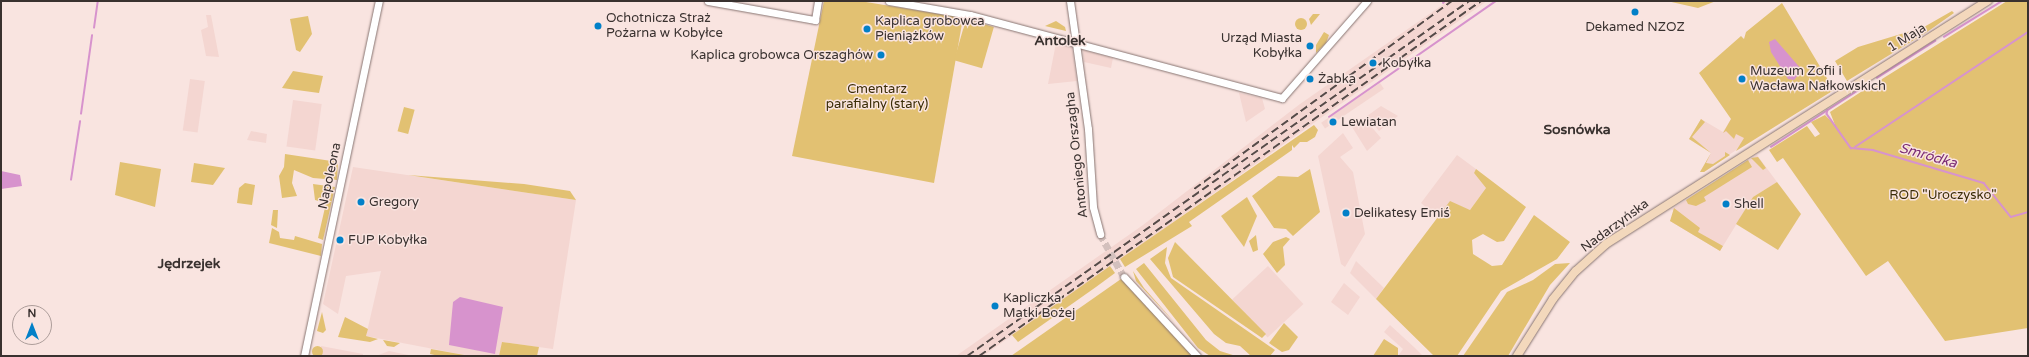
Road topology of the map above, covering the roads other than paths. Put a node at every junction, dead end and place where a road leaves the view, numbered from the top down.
1 (379, 1) edge
2 (708, 1) edge
3 (818, 1) edge
4 (889, 1) edge
5 (1070, 1) edge
6 (1367, 1) edge
7 (1988, 1) edge
8 (1077, 43) junction
9 (1757, 147) joint
10 (1100, 234) tunnel mouth
11 (1124, 278) tunnel mouth
12 (304, 356) edge
13 (1197, 356) edge
14 (1517, 356) edge

1 - 12 street, Napoleona
2 - 3 street
4 - 8 street
5 - 8 street, Antoniego Orszagha
6 - 8 street
7 - 9 main road, 1 Maja
8 - 10 street, Antoniego Orszagha
9 - 14 main road, Nadarzyńska
11 - 13 street

